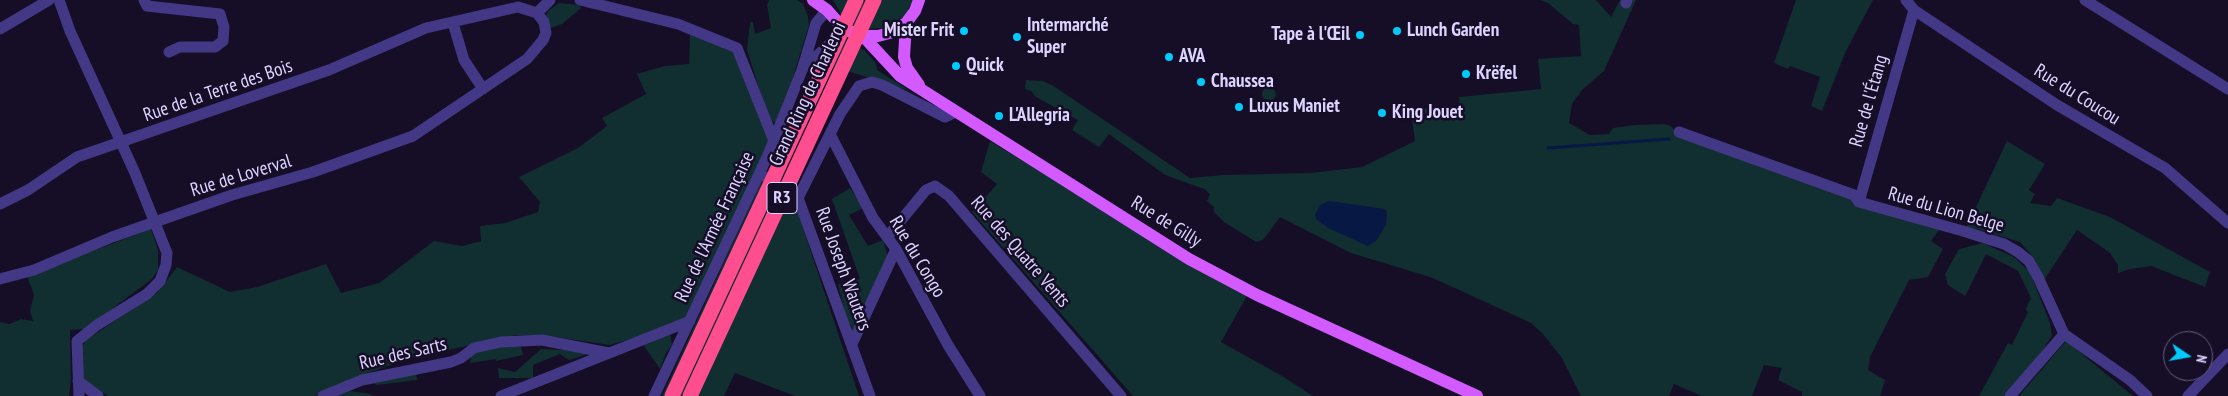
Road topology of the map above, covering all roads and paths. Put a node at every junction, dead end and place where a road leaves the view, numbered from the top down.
1 (49, 0) edge
2 (59, 0) edge
3 (144, 0) edge
4 (550, 0) edge
5 (580, 0) edge
6 (813, 0) edge
7 (856, 0) edge
8 (874, 0) edge
9 (919, 0) edge
10 (1906, 0) edge
11 (2085, 0) edge
12 (516, 3) edge
13 (825, 5) edge
14 (1914, 10) junction
15 (537, 13) junction
16 (453, 23) junction
17 (906, 23) junction
18 (0, 29) edge
19 (844, 29) junction
20 (863, 36) junction
21 (169, 52) dead end
22 (802, 70) junction
23 (484, 89) junction
24 (922, 89) junction
25 (2228, 90) edge
26 (956, 112) junction
27 (1679, 132) dead end
28 (830, 134) junction
29 (774, 141) junction
30 (121, 143) junction
31 (760, 173) junction
32 (798, 198) junction
33 (1859, 202) junction
34 (0, 204) edge
35 (155, 223) junction
36 (2228, 223) edge
37 (888, 236) junction
38 (896, 249) junction
39 (0, 279) edge
40 (690, 321) junction
41 (2064, 334) junction
42 (852, 344) junction
43 (609, 352) junction
44 (2228, 354) edge
45 (78, 381) junction
46 (79, 396) edge
47 (98, 396) edge
48 (323, 396) edge
49 (501, 396) edge
50 (654, 396) edge
51 (672, 396) edge
52 (690, 396) edge
53 (870, 396) edge
54 (980, 396) edge
55 (1121, 396) edge
56 (1477, 396) edge
57 (2010, 396) edge
58 (2147, 396) edge
59 (2188, 396) edge

1 - 18 street
2 - 30 street
3 - 21 street
4 - 15 street
5 - 29 street
6 - 13 main road
7 - 51 highway, Grand Ring de Charleroi / R3
8 - 52 highway, Grand Ring de Charleroi / R3
9 - 17 main road
10 - 14 street, Rue du Coucou
11 - 25 street
12 - 15 street
12 - 16 street, Rue de la Terre des Bois
13 - 19 main road
13 - 22 street, Rue de l'Armée Française
14 - 33 street, Rue de l'Étang
14 - 36 street, Rue du Coucou
15 - 23 street, Rue de Loverval
16 - 23 street
16 - 30 street, Rue de la Terre des Bois
17 - 20 main road
17 - 24 main road
19 - 20 main road
19 - 22 street, Rue de l'Armée Française
20 - 24 main road, Rue de Gilly
22 - 29 street, Rue de l'Armée Française
23 - 35 street, Rue de Loverval
24 - 26 main road, Rue de Gilly
26 - 28 street
26 - 56 main road, Rue de Gilly
27 - 33 street, Rue du Lion Belge
28 - 32 street
28 - 37 street, Rue du Congo
29 - 31 street, Rue de l'Armée Française
30 - 34 street, Rue de la Terre des Bois
30 - 35 street
31 - 32 street, Rue Joseph Wauters
31 - 40 street, Rue de l'Armée Française
32 - 42 street, Rue Joseph Wauters
33 - 41 street, Rue du Lion Belge
35 - 39 street, Rue de Loverval
35 - 45 street
37 - 38 street, Rue du Congo
37 - 55 street, Rue des Quatre Vents
38 - 42 street
38 - 54 street, Rue du Congo
40 - 43 street
40 - 50 street, Rue de l'Armée Française
41 - 57 street
41 - 58 street
42 - 53 street, Rue Joseph Wauters
43 - 48 street, Rue des Sarts
43 - 49 street
44 - 59 street
45 - 46 street
45 - 47 street

